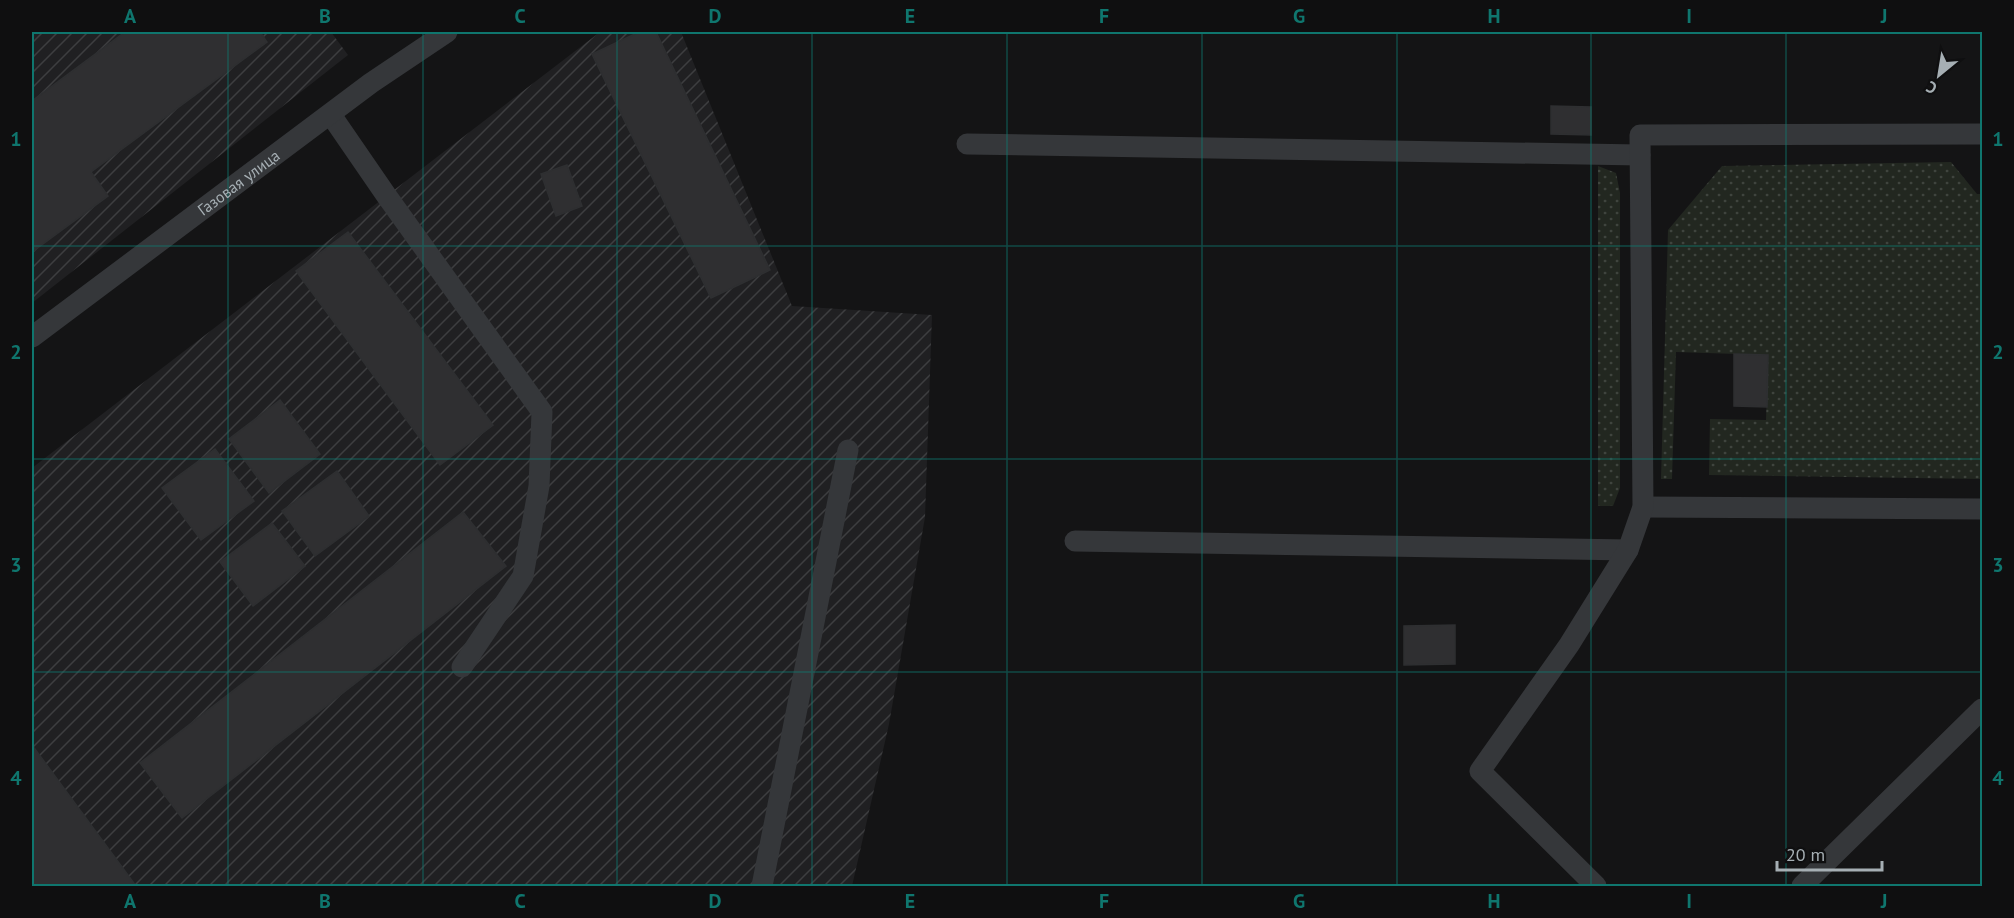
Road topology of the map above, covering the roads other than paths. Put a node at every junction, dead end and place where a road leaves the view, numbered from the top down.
1 (447, 32) edge
2 (331, 115) junction
3 (1983, 134) edge
4 (967, 144) dead end
5 (1640, 155) junction
6 (32, 337) edge
7 (848, 450) dead end
8 (1643, 507) junction
9 (1983, 509) edge
10 (1075, 541) dead end
11 (1628, 550) junction
12 (462, 667) dead end
13 (1983, 709) edge
14 (762, 886) edge
15 (1596, 886) edge
16 (1802, 886) edge

1 - 2 lane, Газовая улица
2 - 6 lane, Газовая улица
2 - 12 lane
3 - 5 lane
4 - 5 lane
5 - 8 lane
7 - 14 lane
8 - 9 lane
8 - 11 lane
10 - 11 lane
11 - 15 lane
13 - 16 lane

